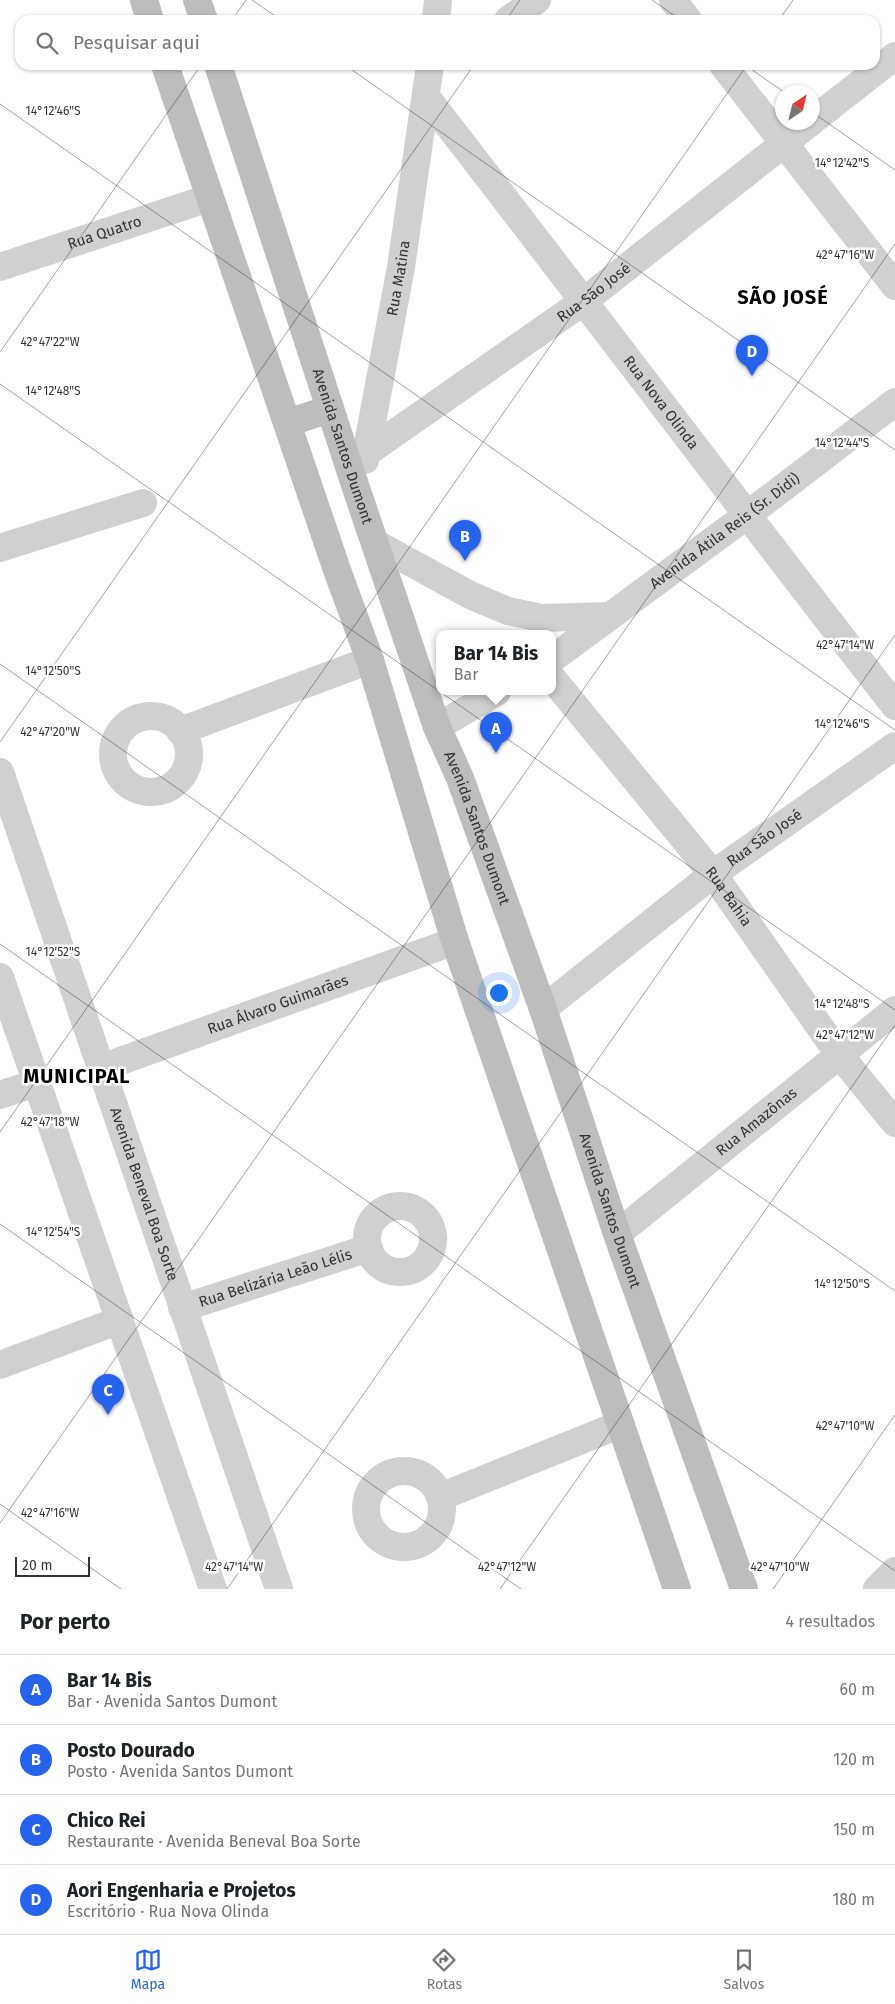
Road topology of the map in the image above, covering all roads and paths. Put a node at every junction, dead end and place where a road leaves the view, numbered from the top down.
1 (144, 0) edge
2 (197, 0) edge
3 (438, 0) edge
4 (538, 0) edge
5 (673, 0) edge
6 (148, 15) edge
7 (202, 15) edge
8 (436, 15) edge
9 (516, 15) edge
10 (684, 15) edge
11 (895, 56) edge
12 (880, 68) edge
13 (167, 70) edge
14 (220, 70) edge
15 (727, 70) edge
16 (877, 70) edge
17 (432, 75) edge
18 (820, 116) edge
19 (802, 130) edge
20 (784, 144) junction
21 (209, 198) junction
22 (0, 267) edge
23 (895, 286) edge
24 (584, 301) junction
25 (895, 402) edge
26 (330, 409) junction
27 (287, 423) junction
28 (369, 451) junction
29 (356, 488) junction
30 (143, 503) dead end
31 (746, 516) junction
32 (375, 543) junction
33 (0, 548) edge
34 (610, 616) junction
35 (556, 655) edge
36 (370, 660) junction
37 (556, 683) edge
38 (493, 695) edge
39 (428, 699) junction
40 (895, 706) edge
41 (385, 710) junction
42 (437, 727) junction
43 (180, 731) dead end
44 (895, 746) edge
45 (0, 772) edge
46 (713, 874) junction
47 (454, 941) junction
48 (0, 976) edge
49 (543, 1009) junction
50 (895, 1010) edge
51 (838, 1054) junction
52 (101, 1068) junction
53 (36, 1083) junction
54 (0, 1095) edge
55 (895, 1123) edge
56 (617, 1234) junction
57 (369, 1248) dead end
58 (182, 1308) junction
59 (120, 1320) junction
60 (0, 1365) edge
61 (619, 1425) junction
62 (440, 1497) dead end
63 (895, 1571) edge
64 (213, 1589) edge
65 (278, 1589) edge
66 (677, 1589) edge
67 (744, 1589) edge
68 (877, 1589) edge

1 - 6 main road
2 - 7 main road
3 - 8 street
4 - 9 street
5 - 10 street
11 - 12 street, Rua São José
13 - 21 main road
14 - 26 main road, Avenida Santos Dumont
15 - 20 street
16 - 18 street, Rua São José
17 - 24 street, Rua Nova Olinda
17 - 28 street, Rua Matina
19 - 20 street, Rua São José
20 - 23 street
20 - 24 street, Rua São José
21 - 22 street, Rua Quatro
21 - 27 main road
24 - 28 street, Rua São José
24 - 31 street, Rua Nova Olinda
25 - 31 street, Avenida Átila Reis (Sr. Didi)
26 - 27 main road
26 - 29 main road, Avenida Santos Dumont
27 - 36 main road
28 - 29 street, Rua Matina
29 - 32 main road, Avenida Santos Dumont
30 - 33 street
31 - 34 street, Avenida Átila Reis (Sr. Didi)
31 - 40 street, Rua Nova Olinda
32 - 34 street
32 - 39 main road, Avenida Santos Dumont
34 - 35 street, Avenida Átila Reis (Sr. Didi)
36 - 41 main road
36 - 43 street
37 - 46 street, Rua Bahia
38 - 42 street
39 - 41 main road
39 - 42 main road, Avenida Santos Dumont
41 - 47 main road
42 - 49 main road, Avenida Santos Dumont
44 - 46 street, Rua São José
45 - 52 street, Avenida Beneval Boa Sorte
46 - 49 street, Rua São José
46 - 51 street, Rua Bahia
47 - 52 street, Rua Álvaro Guimarães
47 - 61 main road
48 - 53 street
49 - 56 main road, Avenida Santos Dumont
50 - 51 street, Rua Amazônas
51 - 55 street, Rua Bahia
51 - 56 street, Rua Amazônas
52 - 58 street, Avenida Beneval Boa Sorte
53 - 54 street
53 - 59 street
56 - 67 main road, Avenida Santos Dumont
57 - 58 street, Rua Belizária Leão Lélis
58 - 65 street, Avenida Beneval Boa Sorte
59 - 60 street
59 - 64 street
61 - 62 street
61 - 66 main road
63 - 68 street

